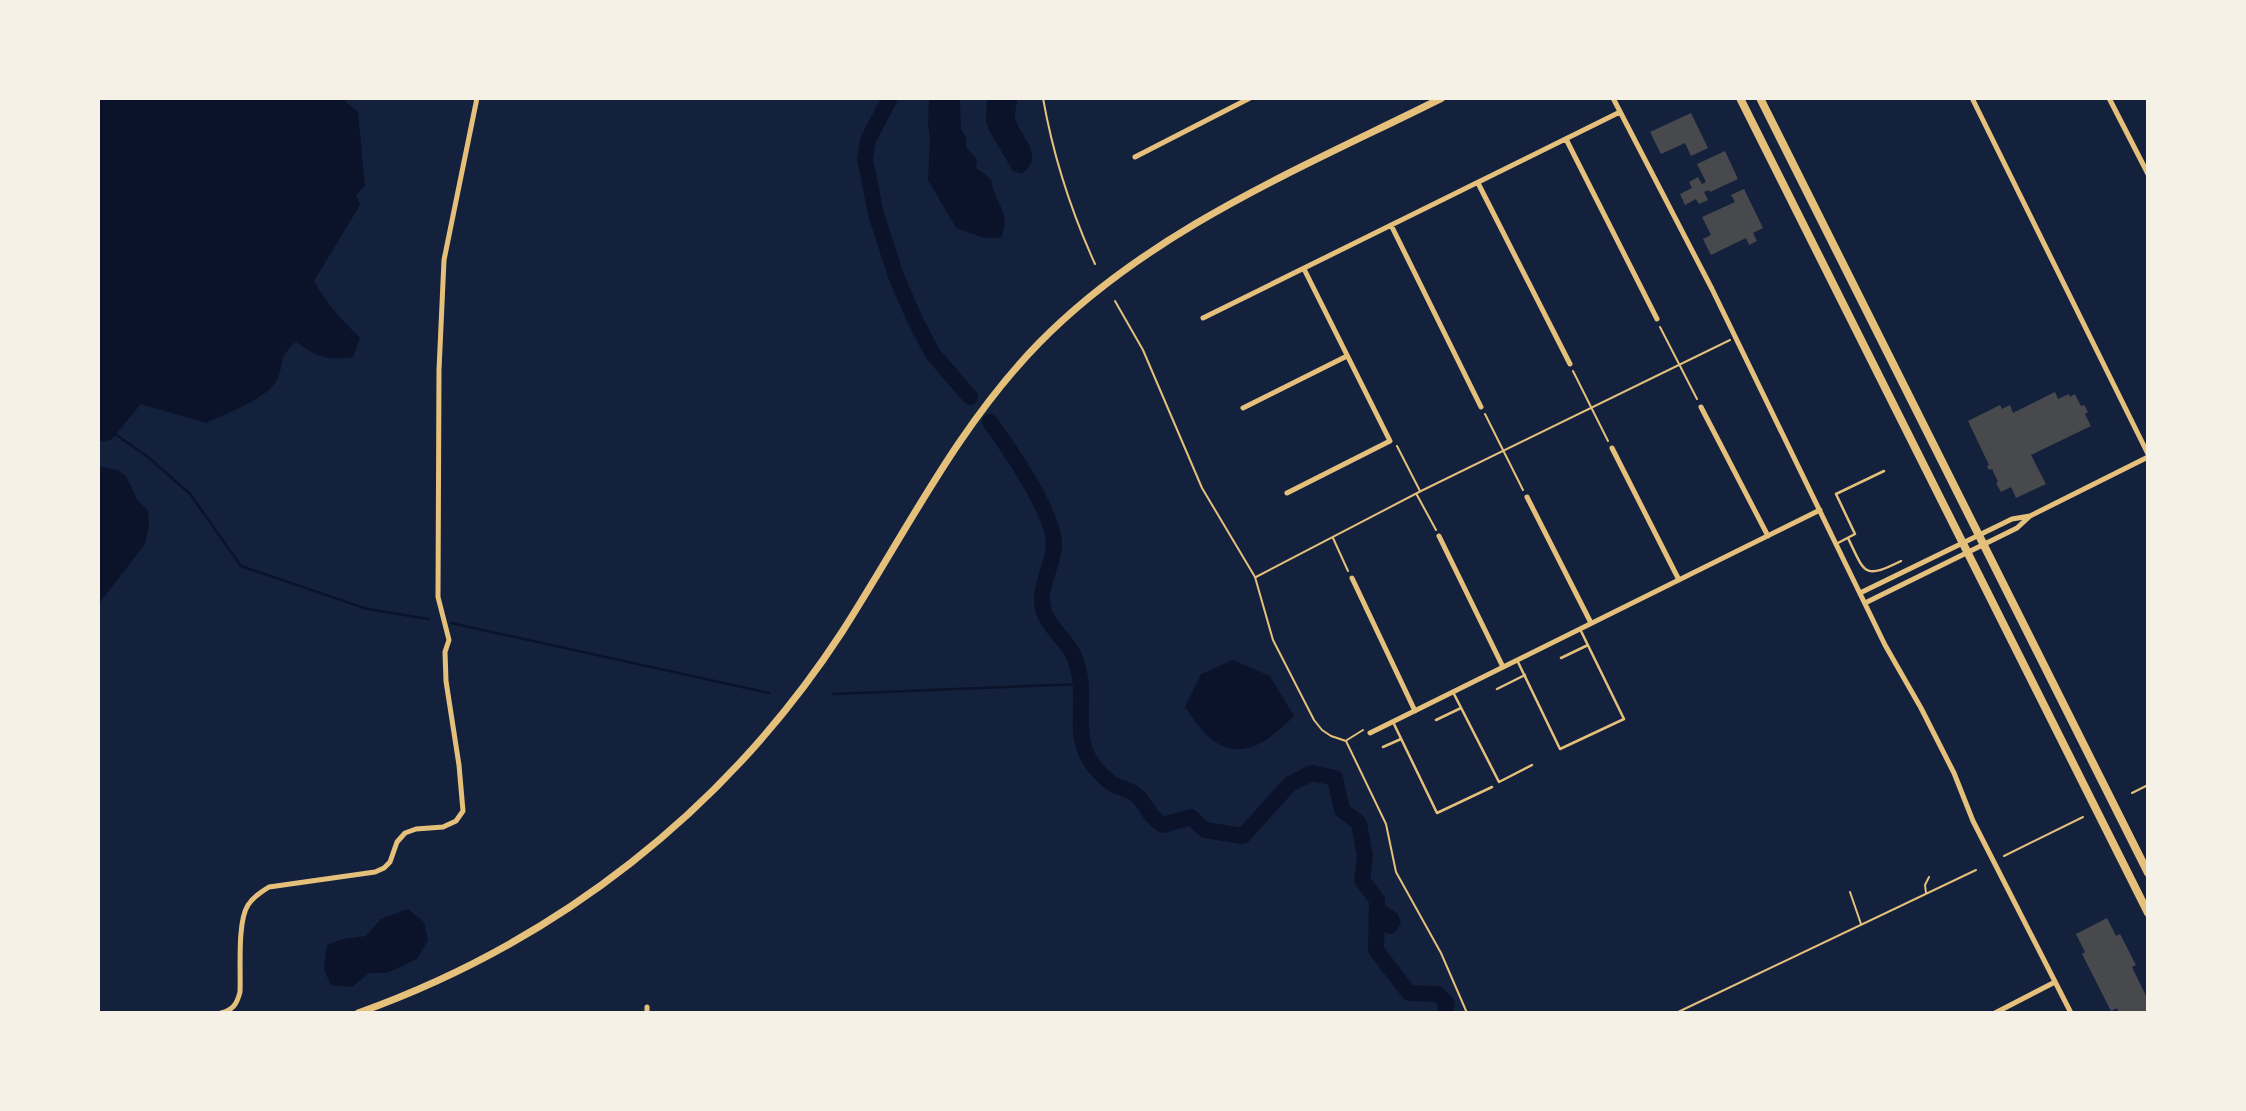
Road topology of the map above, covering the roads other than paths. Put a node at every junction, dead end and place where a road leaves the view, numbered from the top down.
1 (477, 98) edge
2 (1250, 98) edge
3 (1442, 98) edge
4 (1613, 98) edge
5 (1740, 98) edge
6 (1760, 98) edge
7 (1972, 98) edge
8 (2109, 98) edge
9 (1620, 112) junction
10 (1566, 139) junction
11 (1135, 157) dead end
12 (2148, 174) edge
13 (1478, 183) junction
14 (1391, 225) junction
15 (1304, 269) junction
16 (1202, 318) dead end
17 (1657, 319) road end
18 (1347, 356) junction
19 (1570, 364) road end
20 (1481, 407) road end
21 (1701, 407) road end
22 (1243, 408) dead end
23 (1612, 449) road end
24 (2148, 455) edge
25 (1884, 471) dead end
26 (1287, 493) dead end
27 (1527, 497) road end
28 (1820, 510) junction
29 (2029, 516) junction
30 (1978, 535) junction
31 (1439, 536) road end
32 (1768, 536) junction
33 (1848, 538) junction
34 (1963, 542) junction
35 (1836, 544) junction
36 (1983, 545) junction
37 (1968, 552) junction
38 (1901, 561) dead end
39 (1352, 578) road end
40 (1679, 580) junction
41 (1860, 593) junction
42 (1865, 603) junction
43 (1591, 623) junction
44 (1580, 629) junction
45 (1588, 645) junction
46 (1561, 658) dead end
47 (1517, 660) junction
48 (1503, 667) junction
49 (1525, 675) junction
50 (1497, 689) dead end
51 (1453, 692) junction
52 (1461, 708) junction
53 (1415, 710) junction
54 (1436, 720) dead end
55 (1392, 721) junction
56 (1370, 733) road end
57 (1401, 739) junction
58 (1383, 747) dead end
59 (1532, 765) dead end
60 (1492, 787) dead end
61 (2148, 873) edge
62 (2148, 913) edge
63 (2055, 982) junction
64 (2006, 1011) edge
65 (221, 1013) edge
66 (358, 1013) edge
67 (1995, 1013) edge
68 (2071, 1013) edge

1 - 65 street
2 - 11 street
3 - 66 street
4 - 9 street
5 - 34 main road
6 - 30 main road
7 - 24 street
8 - 12 street
9 - 10 street
9 - 28 street
10 - 13 street
10 - 17 street
13 - 14 street
13 - 19 street
14 - 15 street
14 - 20 street
15 - 16 street
15 - 18 street
18 - 22 street
18 - 26 street
21 - 32 street
23 - 40 street
24 - 29 street
25 - 33 lane
27 - 43 street
28 - 32 street
28 - 35 street
29 - 30 street
29 - 36 street
30 - 34 street
30 - 36 main road
31 - 48 street
32 - 40 street
33 - 35 lane
33 - 38 lane
34 - 37 main road
34 - 41 street
35 - 41 street
36 - 37 street
36 - 61 main road
37 - 42 street
37 - 62 main road
39 - 53 street
40 - 43 street
41 - 42 street
42 - 63 street
43 - 44 street
44 - 45 lane
44 - 47 street
45 - 46 lane
45 - 49 lane
47 - 48 street
47 - 49 lane
48 - 51 street
49 - 50 lane
51 - 52 lane
51 - 53 street
52 - 54 lane
52 - 59 lane
53 - 55 street
55 - 56 street
55 - 57 lane
57 - 58 lane
57 - 60 lane
63 - 64 street
63 - 68 street
64 - 67 street

